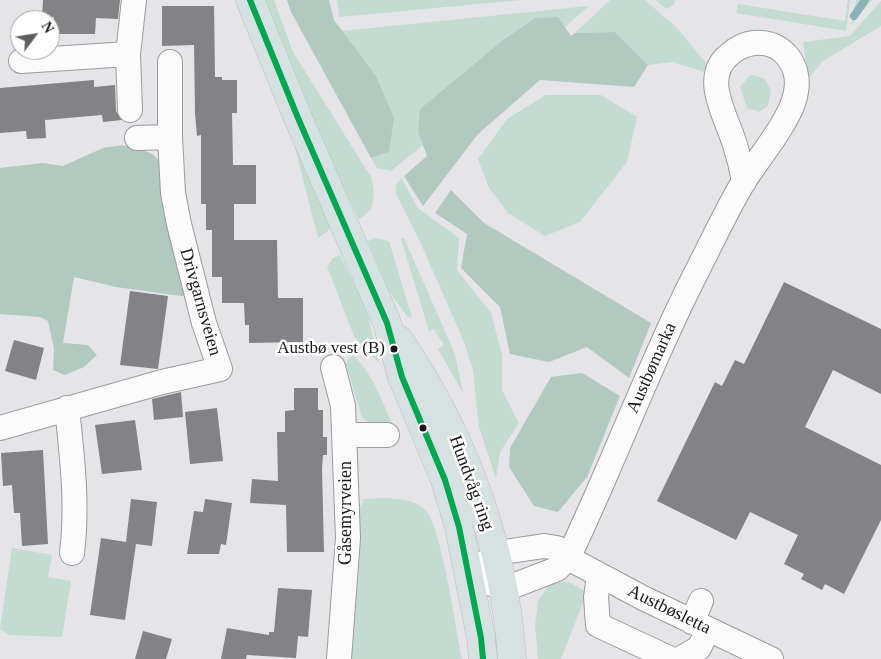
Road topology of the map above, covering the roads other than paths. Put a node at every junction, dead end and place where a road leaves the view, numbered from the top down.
1 (134, 0) edge
2 (250, 0) edge
3 (128, 54) junction
4 (21, 61) dead end
5 (170, 62) dead end
6 (130, 110) dead end
7 (170, 137) junction
8 (137, 138) dead end
9 (744, 182) junction
10 (387, 323) junction
11 (333, 367) dead end
12 (67, 408) junction
13 (0, 428) edge
14 (345, 435) junction
15 (387, 435) dead end
16 (72, 553) dead end
17 (497, 553) junction
18 (568, 558) junction
19 (469, 575) junction
20 (598, 575) junction
21 (505, 589) junction
22 (700, 617) junction
23 (339, 659) edge
24 (483, 659) edge
25 (512, 659) edge
26 (671, 659) edge
27 (680, 659) edge
28 (771, 659) edge

1 - 3 street
2 - 10 main road, Hundvåg ring
3 - 4 street
3 - 6 street
5 - 7 street, Drivgarnsveien
7 - 8 street
7 - 12 street, Drivgarnsveien
9 - 9 street, Austbømarka
9 - 18 street, Austbømarka
10 - 17 main road, Hundvåg ring
10 - 19 main road, Hundvåg ring
11 - 14 street, Gåsemyrveien
12 - 13 street, Drivgarnsveien
12 - 16 street
14 - 15 street
14 - 23 street, Gåsemyrveien
17 - 18 street, Austbøsletta
17 - 19 street, Austbøsletta
17 - 21 main road, Hundvåg ring
18 - 20 street, Austbøsletta
18 - 21 street
19 - 21 street
19 - 24 main road, Hundvåg ring
20 - 22 street, Austbøsletta
20 - 26 street
21 - 25 main road, Hundvåg ring
22 - 27 street
22 - 28 street, Austbøsletta

